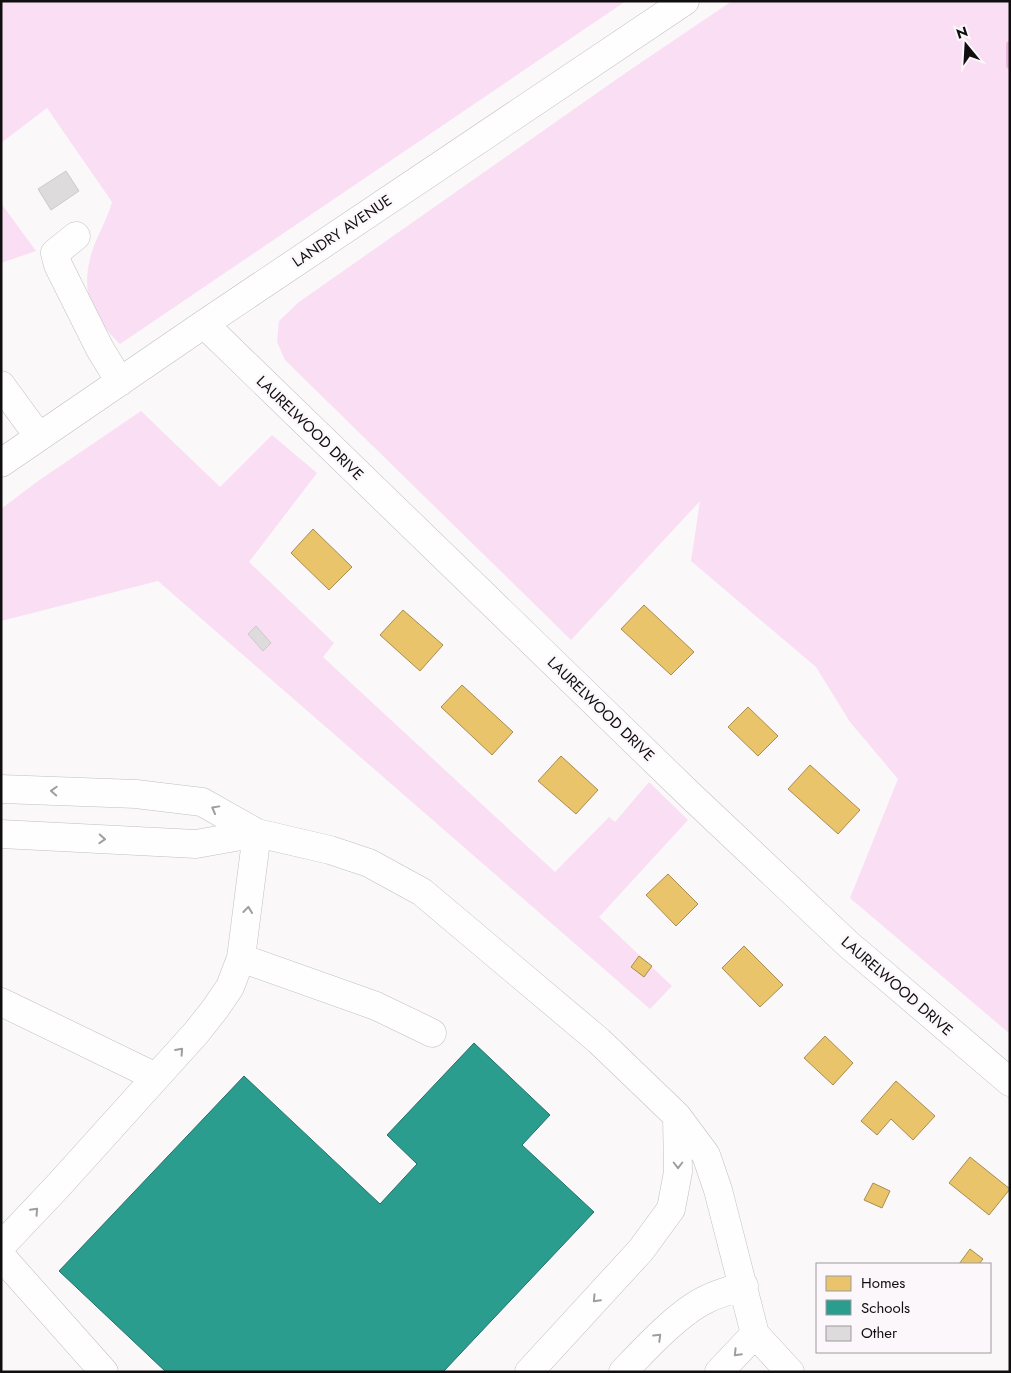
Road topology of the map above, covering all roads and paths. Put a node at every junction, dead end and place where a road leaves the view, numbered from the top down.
1 (685, 1) edge
2 (76, 236) dead end
3 (204, 324) junction
4 (120, 382) junction
5 (1, 385) edge
6 (39, 437) junction
7 (1, 464) edge
8 (1, 789) edge
9 (257, 833) junction
10 (1, 834) edge
11 (241, 958) junction
12 (1, 1002) edge
13 (432, 1033) dead end
14 (156, 1077) junction
15 (1010, 1082) edge
16 (677, 1116) junction
17 (3, 1245) edge
18 (744, 1286) junction
19 (756, 1334) junction
20 (104, 1372) edge
21 (529, 1372) edge
22 (623, 1372) edge
23 (719, 1372) edge
24 (790, 1372) edge

1 - 3 street, LANDRY AVENUE
2 - 4 street
3 - 4 street, LANDRY AVENUE
3 - 15 street, LAURELWOOD DRIVE
4 - 6 street, LANDRY AVENUE
5 - 6 street
6 - 7 street, LANDRY AVENUE
9 -> 8 street
10 -> 9 street
11 -> 9 street
9 - 16 street
11 - 13 street
14 -> 11 street
12 - 14 street
17 -> 14 street
16 - 18 street
16 -> 21 street
17 - 20 street
18 - 19 street
22 -> 18 street
19 -> 23 street
19 - 24 street

